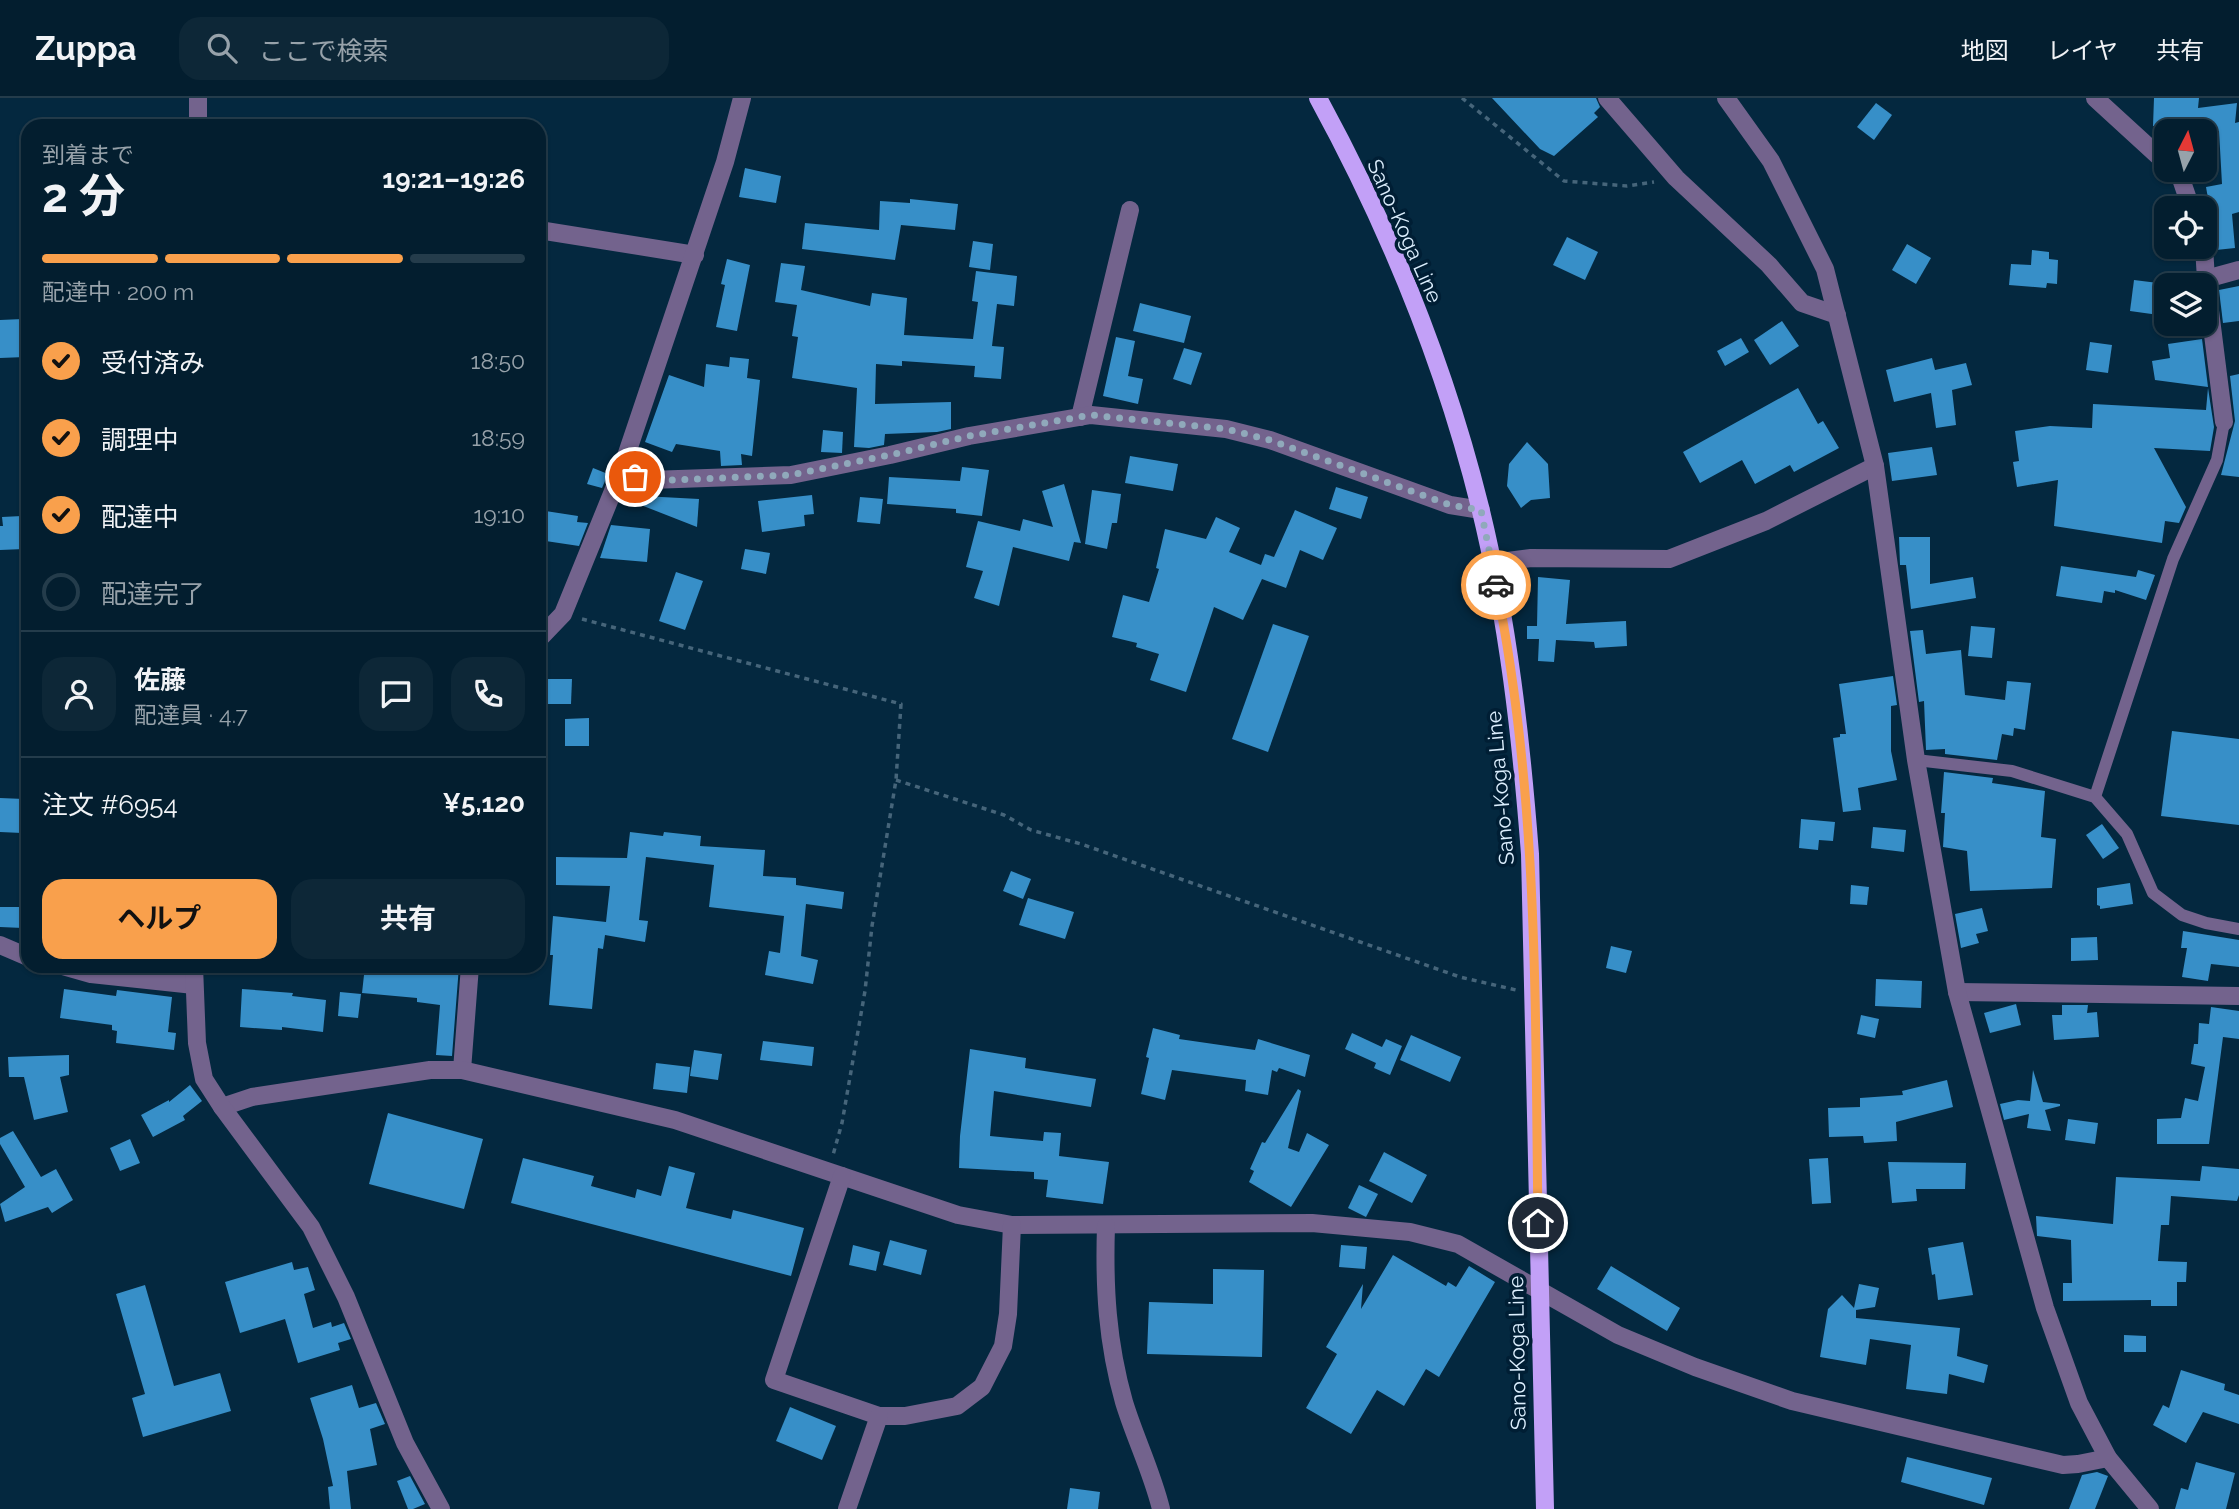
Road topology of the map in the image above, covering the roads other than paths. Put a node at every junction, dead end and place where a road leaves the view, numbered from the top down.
1 (198, 98) edge
2 (742, 98) edge
3 (1318, 98) edge
4 (1607, 98) edge
5 (1726, 98) edge
6 (2095, 98) edge
7 (198, 119) edge
8 (2154, 152) edge
9 (1129, 210) dead end
10 (546, 231) edge
11 (695, 255) junction
12 (2239, 270) edge
13 (2217, 276) edge
14 (1837, 315) junction
15 (2213, 336) edge
16 (1080, 417) junction
17 (2224, 422) joint
18 (1875, 466) junction
19 (620, 474) junction
20 (1481, 510) junction
21 (1492, 563) junction
22 (546, 632) edge
23 (1916, 760) junction
24 (2095, 797) junction
25 (2239, 929) edge
26 (0, 945) edge
27 (21, 954) edge
28 (88, 973) edge
29 (194, 973) edge
30 (469, 973) edge
31 (194, 985) junction
32 (1957, 992) junction
33 (2239, 996) edge
34 (462, 1070) junction
35 (222, 1107) junction
36 (836, 1173) junction
37 (1012, 1225) junction
38 (1106, 1226) junction
39 (1539, 1290) junction
40 (879, 1416) junction
41 (2108, 1458) junction
42 (441, 1509) edge
43 (847, 1509) edge
44 (1161, 1509) edge
45 (1545, 1509) edge
46 (2150, 1509) edge

1 - 7 street
2 - 11 street
3 - 20 main road, Sano-Koga Line
4 - 14 street
5 - 14 street
6 - 8 street
9 - 16 street
10 - 11 street
11 - 19 street
12 - 13 street
14 - 18 street
15 - 17 street
16 - 19 street
16 - 20 street
17 - 24 lane
18 - 21 street
18 - 23 street
19 - 22 street
20 - 21 main road, Sano-Koga Line
21 - 39 main road, Sano-Koga Line
23 - 24 lane
23 - 32 street
24 - 25 lane
26 - 27 street
28 - 31 street
29 - 31 street
30 - 34 street
31 - 35 street
32 - 33 street
32 - 41 street
34 - 35 street
34 - 36 street
35 - 42 street
36 - 37 street
36 - 40 street
37 - 38 street
37 - 40 street
38 - 39 street
38 - 44 street
39 - 41 street
39 - 45 main road, Sano-Koga Line
40 - 43 street
41 - 46 street

